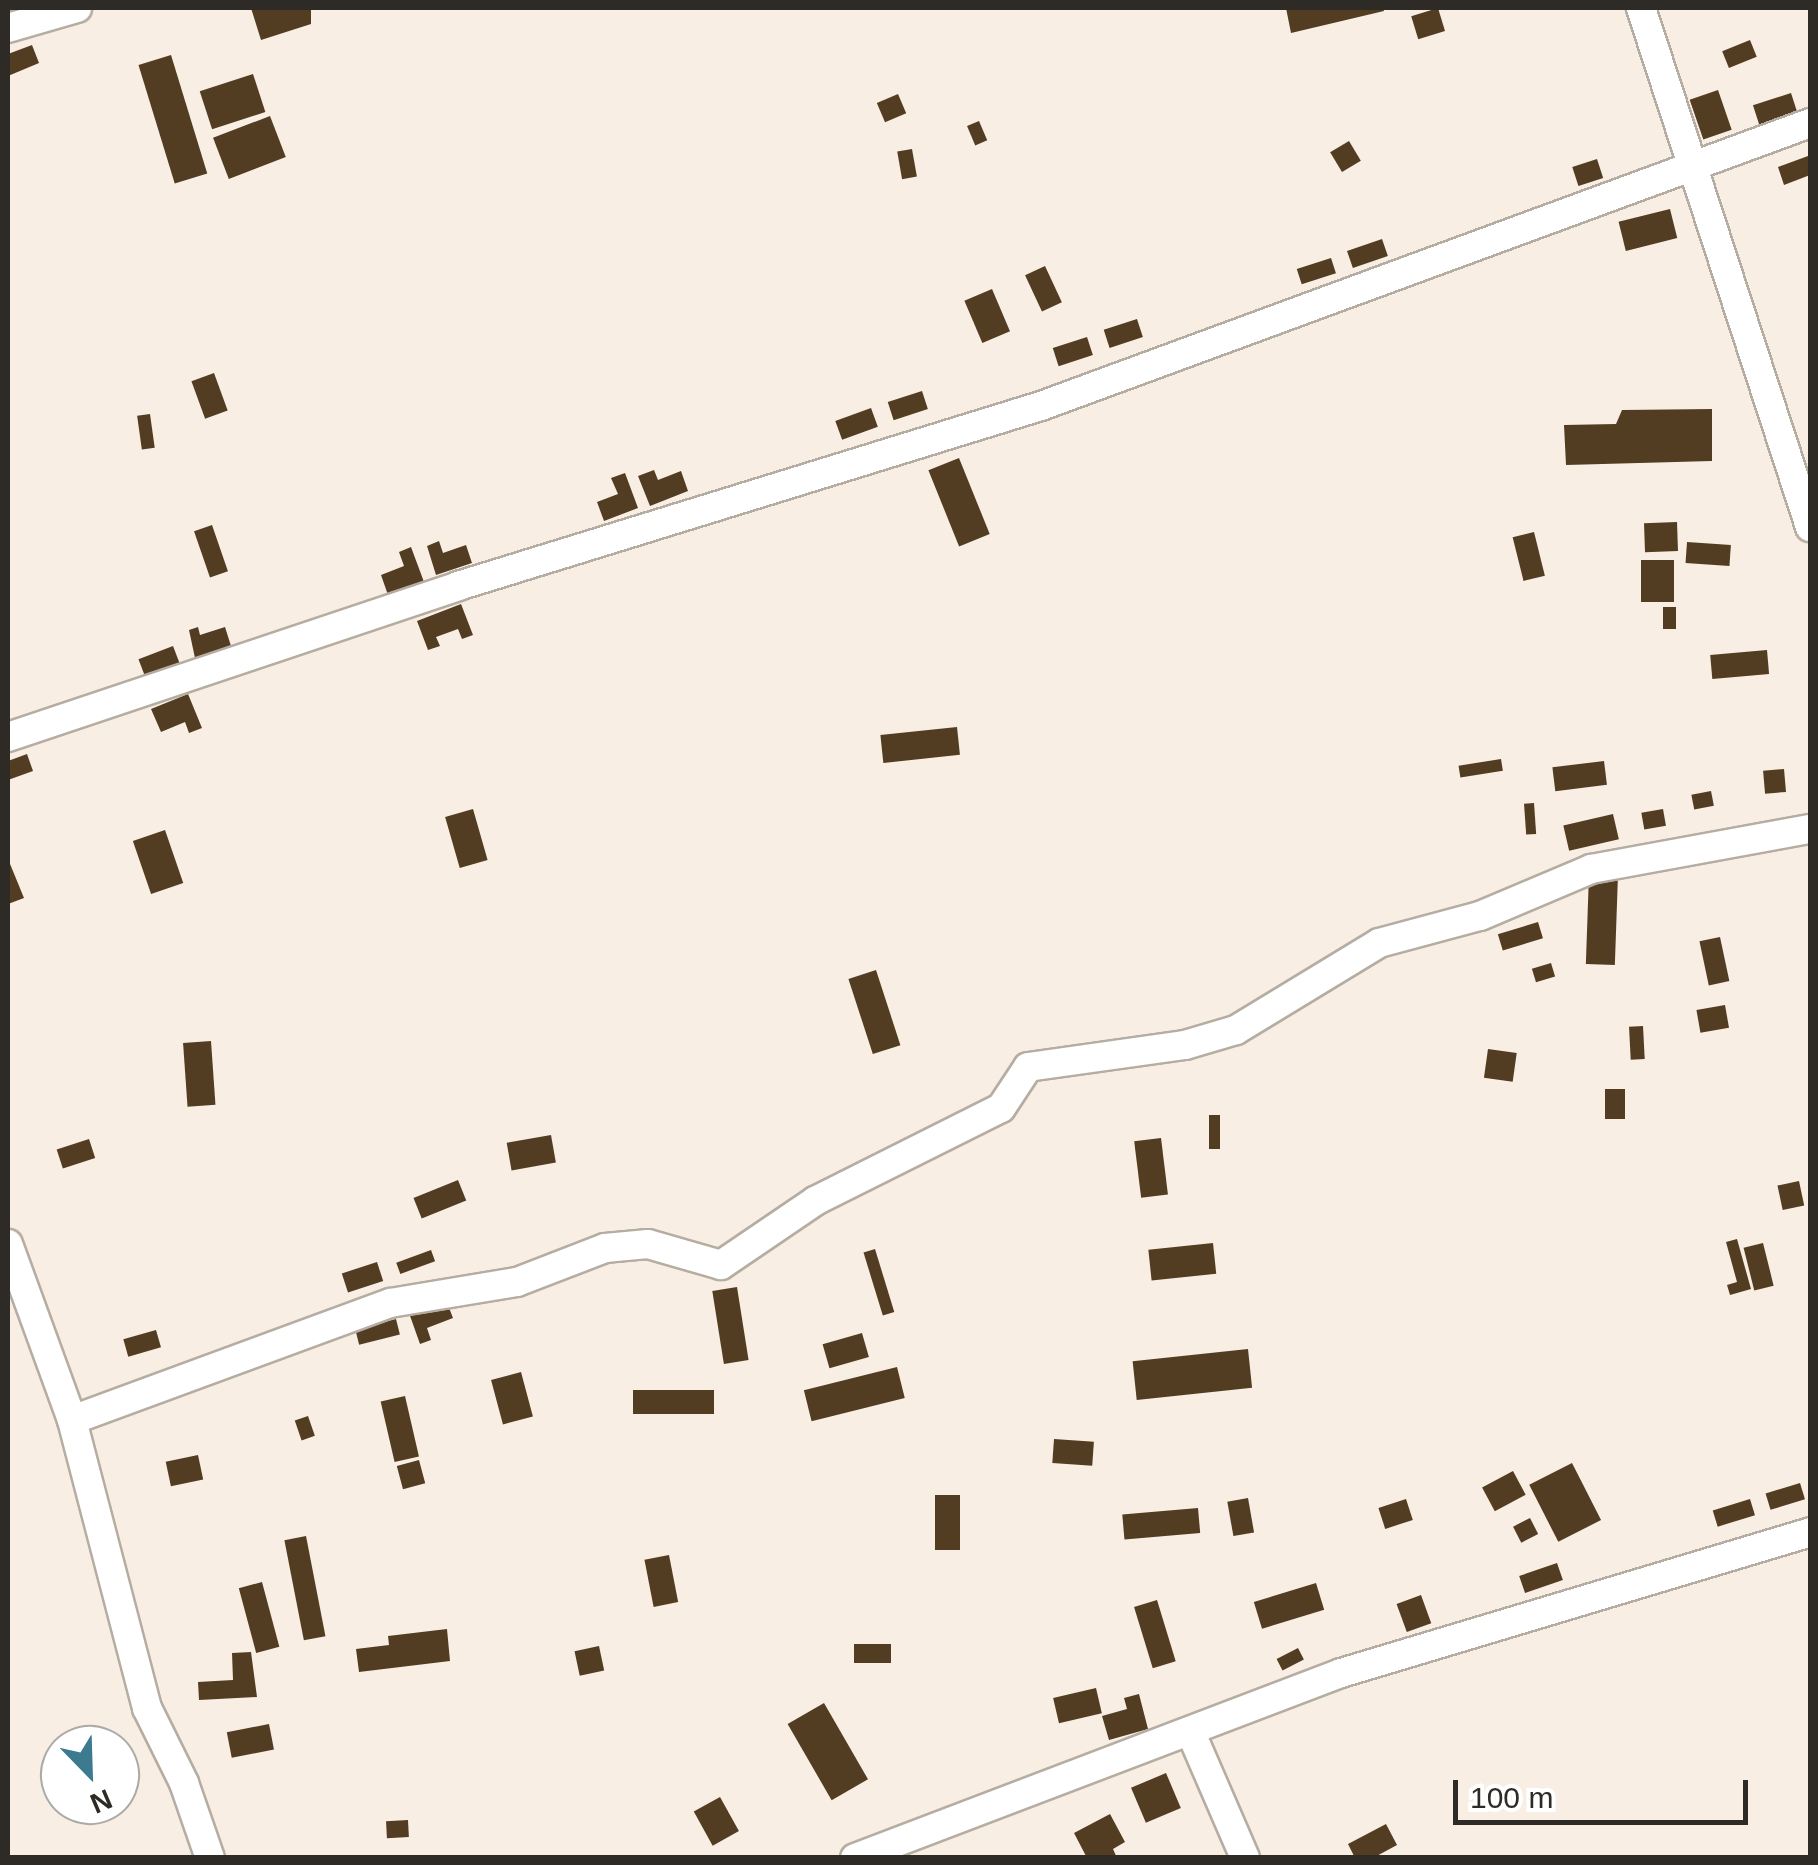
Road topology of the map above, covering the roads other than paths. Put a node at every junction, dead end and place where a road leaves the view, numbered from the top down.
1 (77, 8) edge
2 (1641, 8) edge
3 (8, 28) edge
4 (1810, 122) edge
5 (1688, 164) junction
6 (1810, 527) edge
7 (8, 737) edge
8 (1810, 829) edge
9 (8, 1244) edge
10 (72, 1420) junction
11 (1810, 1532) edge
12 (1191, 1733) junction
13 (210, 1858) edge
14 (854, 1858) edge
15 (1244, 1858) edge

1 - 3 street
2 - 5 street
4 - 5 street
5 - 6 street
5 - 7 street
8 - 10 street
9 - 10 street
10 - 13 street
11 - 12 street
12 - 14 street
12 - 15 street

